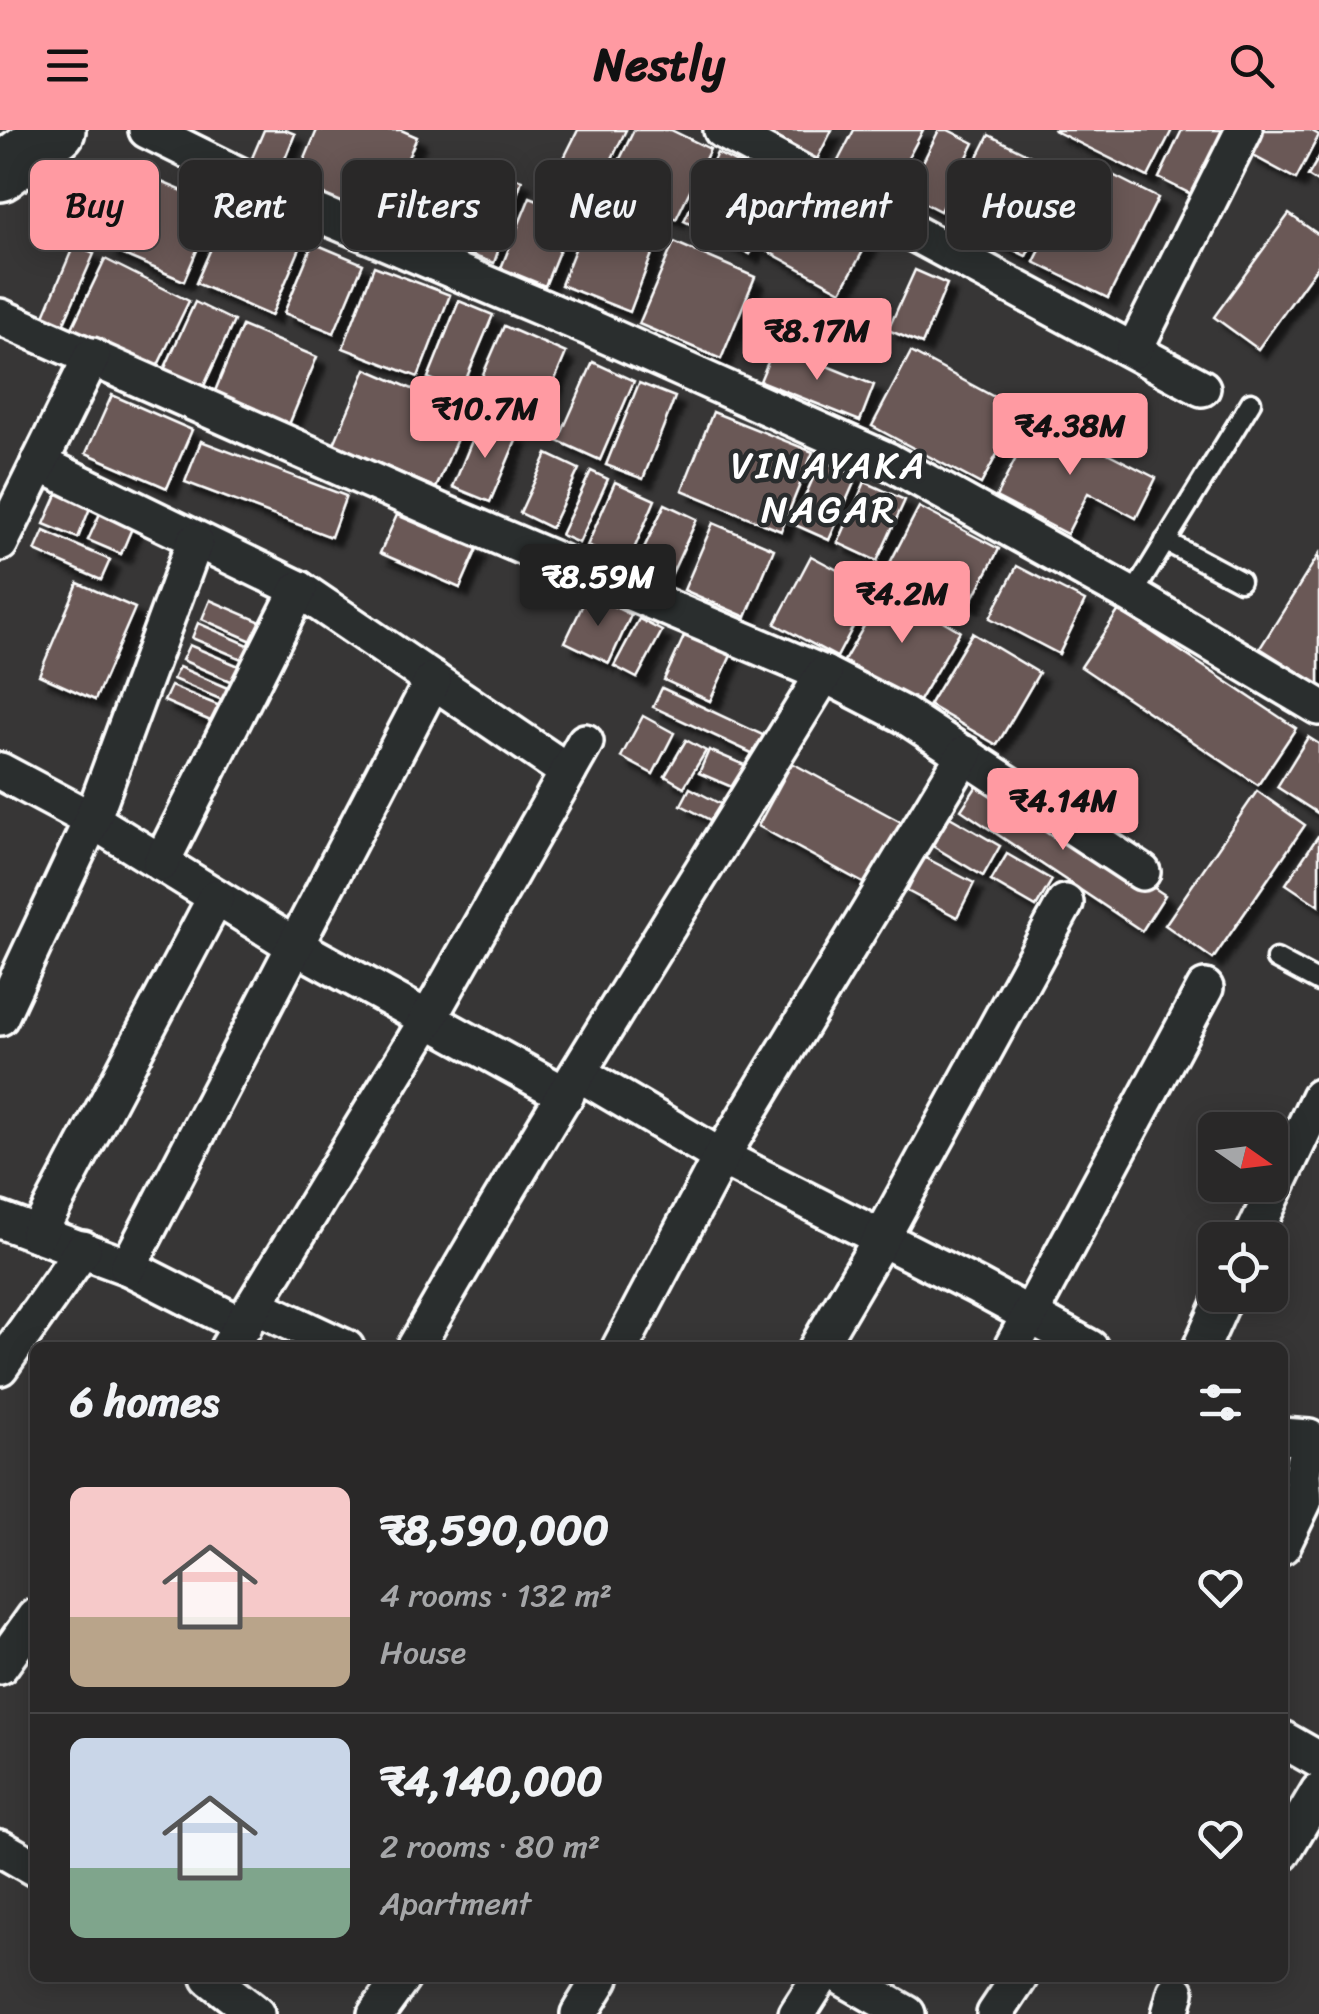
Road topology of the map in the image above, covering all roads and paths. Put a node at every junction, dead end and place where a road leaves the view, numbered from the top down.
1 (57, 130) edge
2 (147, 130) edge
3 (722, 130) edge
4 (1244, 130) edge
5 (0, 173) edge
6 (0, 317) edge
7 (1134, 350) junction
8 (92, 356) junction
9 (1202, 388) dead end
10 (1251, 402) dead end
11 (39, 463) junction
12 (195, 541) junction
13 (1165, 541) junction
14 (0, 544) edge
15 (1240, 581) dead end
16 (299, 589) junction
17 (1132, 596) junction
18 (824, 674) junction
19 (433, 680) junction
20 (1319, 708) edge
21 (964, 754) junction
22 (0, 771) edge
23 (92, 820) junction
24 (161, 862) junction
25 (1142, 872) dead end
26 (216, 897) junction
27 (1066, 903) dead end
28 (297, 947) junction
29 (1276, 959) dead end
30 (1319, 982) edge
31 (1204, 988) dead end
32 (0, 1017) edge
33 (428, 1019) junction
34 (573, 1084) junction
35 (1319, 1097) edge
36 (721, 1157) junction
37 (0, 1220) edge
38 (1260, 1222) edge
39 (38, 1234) junction
40 (882, 1237) junction
41 (83, 1250) junction
42 (128, 1266) junction
43 (1217, 1312) edge
44 (242, 1327) edge
45 (1021, 1332) edge
46 (316, 1342) edge
47 (418, 1342) edge
48 (623, 1342) edge
49 (821, 1342) edge
50 (1064, 1342) edge
51 (1203, 1342) edge
52 (0, 1367) edge
53 (1304, 1431) edge
54 (1288, 1533) edge
55 (30, 1624) edge
56 (0, 1666) edge
57 (1288, 1743) edge
58 (1319, 1760) edge
59 (1319, 1791) edge
60 (1288, 1844) edge
61 (0, 1848) edge
62 (30, 1865) edge
63 (215, 1982) edge
64 (399, 1982) edge
65 (599, 1982) edge
66 (817, 1982) edge
67 (851, 1982) edge
68 (1017, 1982) edge
69 (256, 2014) edge
70 (376, 2014) edge
71 (579, 2014) edge
72 (797, 2014) edge
73 (907, 2014) edge
74 (995, 2014) edge

1 - 5 main road
2 - 17 street
3 - 7 street
4 - 7 street
6 - 8 street
7 - 9 street
8 - 11 street
8 - 18 street
10 - 13 lane
11 - 12 street
11 - 14 street
12 - 16 street
12 - 23 street
13 - 15 lane
13 - 17 lane
16 - 19 street
16 - 24 street
17 - 20 street
18 - 21 street
18 - 34 street
19 - 28 street
19 - 33 street
21 - 25 street
21 - 36 street
22 - 23 street
23 - 24 street
23 - 32 street
24 - 26 street
26 - 28 street
26 - 39 street
27 - 40 street
28 - 33 street
28 - 42 street
29 - 30 lane
31 - 45 street
33 - 34 street
33 - 44 street
34 - 36 street
34 - 47 street
35 - 38 street
36 - 40 street
36 - 48 street
37 - 39 street
39 - 41 street
40 - 45 street
40 - 49 street
41 - 42 street
41 - 52 street
42 - 44 street
43 - 51 street
44 - 46 street
45 - 50 street
53 - 54 street
55 - 56 street
57 - 58 street
59 - 60 street
61 - 62 street
63 - 69 street
64 - 70 street
65 - 71 street
66 - 72 street
67 - 73 street
68 - 74 street

